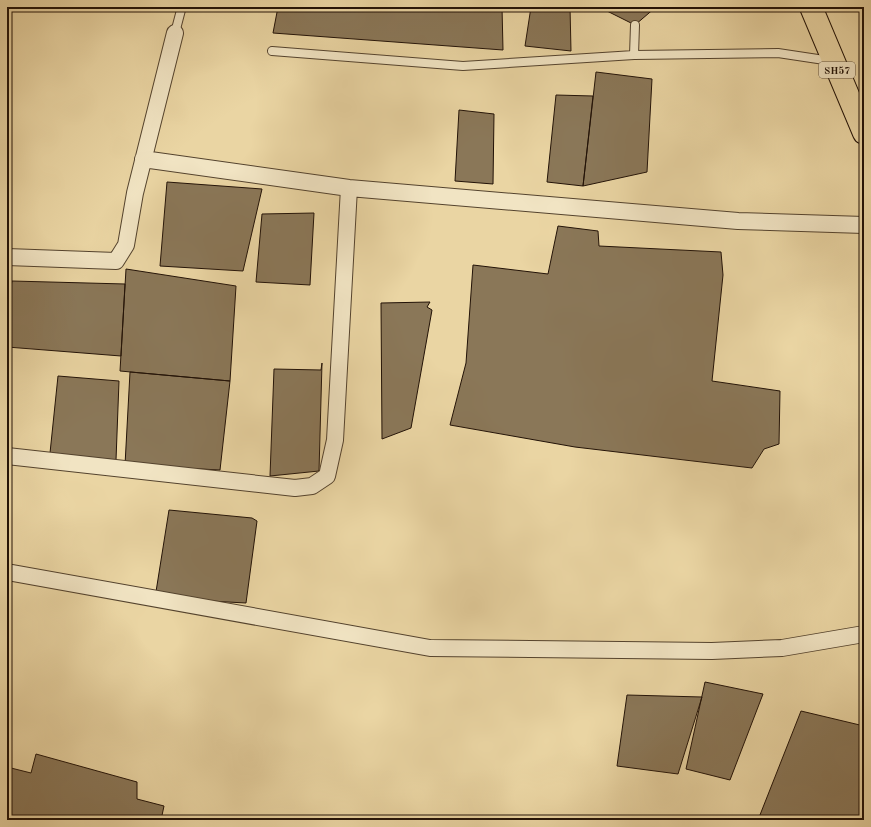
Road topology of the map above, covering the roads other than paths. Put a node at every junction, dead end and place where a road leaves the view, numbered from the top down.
1 (176, 7) edge
2 (811, 7) edge
3 (635, 25) dead end
4 (175, 33) joint
5 (272, 51) dead end
6 (634, 55) junction
7 (834, 62) junction
8 (864, 133) edge
9 (143, 159) junction
10 (349, 188) junction
11 (864, 225) edge
12 (7, 257) edge
13 (7, 456) edge
14 (7, 572) edge
15 (864, 634) edge

1 - 4 lane
2 - 7 main road, SH57
3 - 6 lane
4 - 9 street
5 - 6 lane
6 - 7 lane
7 - 8 main road, SH57
9 - 10 street
9 - 12 street
10 - 11 street
10 - 13 street
14 - 15 street

